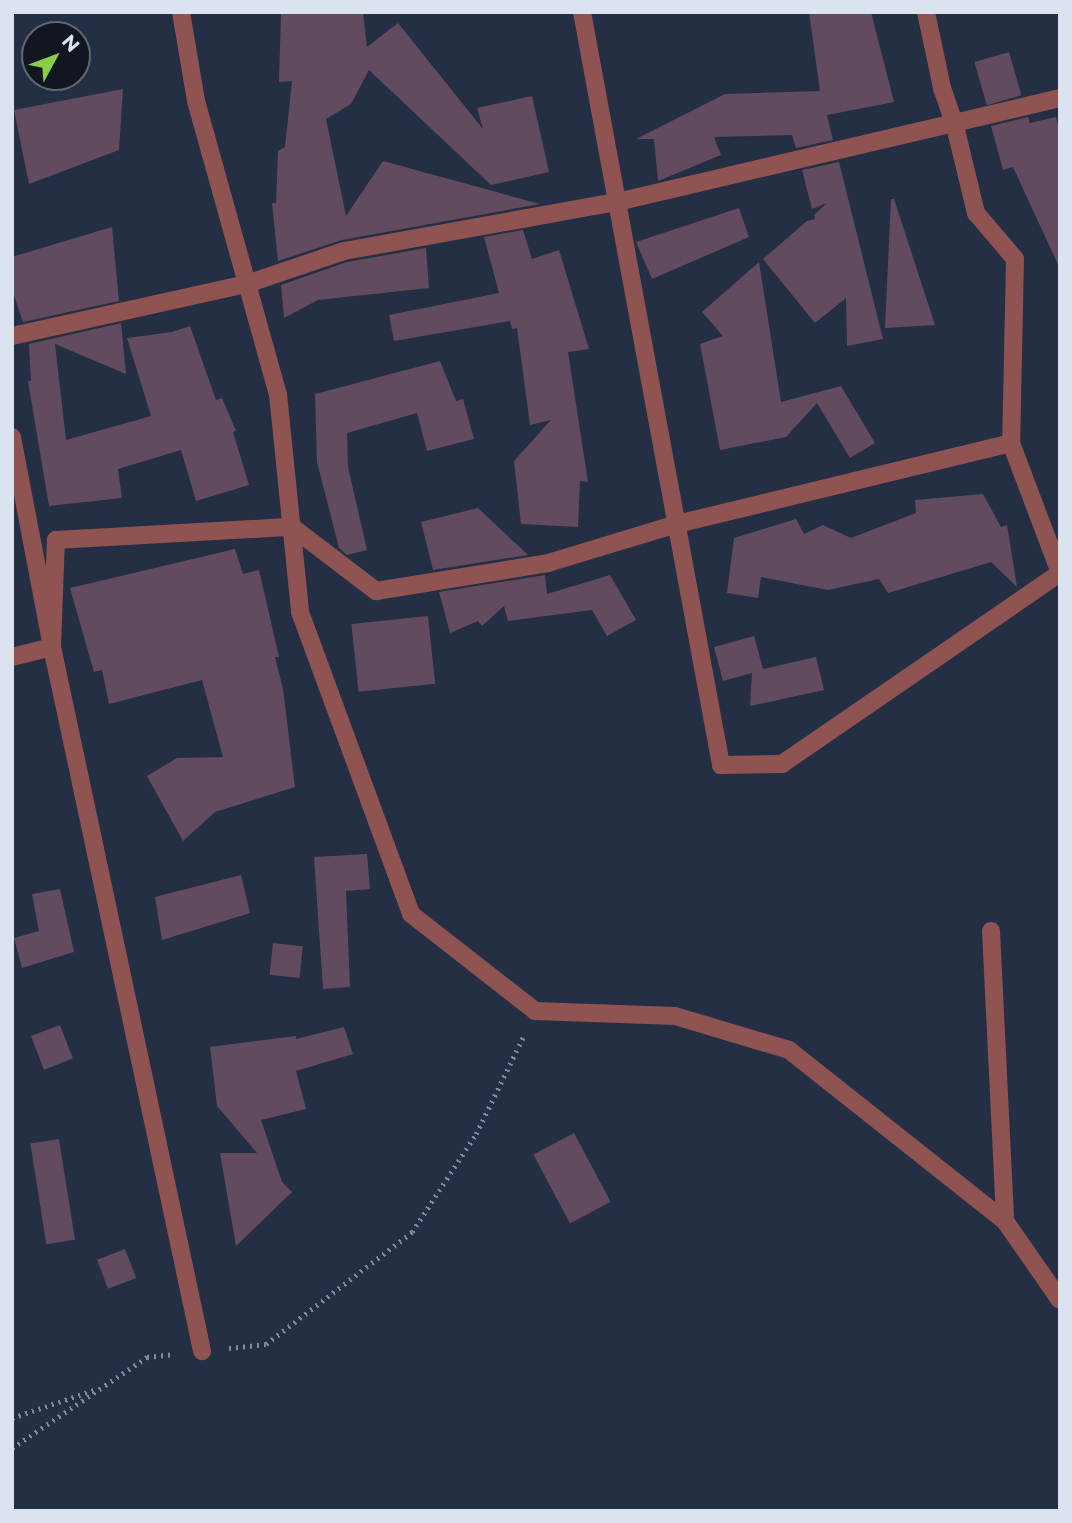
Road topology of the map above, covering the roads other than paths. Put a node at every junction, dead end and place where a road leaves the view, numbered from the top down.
1 (181, 12) edge
2 (582, 12) edge
3 (926, 12) edge
4 (1060, 98) edge
5 (954, 122) junction
6 (617, 202) junction
7 (247, 284) junction
8 (12, 336) edge
9 (12, 437) edge
10 (1012, 443) junction
11 (677, 524) junction
12 (292, 527) junction
13 (1060, 573) edge
14 (52, 647) junction
15 (12, 657) edge
16 (991, 931) dead end
17 (1005, 1221) junction
18 (1060, 1300) edge
19 (202, 1351) road end

1 - 7 street
2 - 6 street
3 - 5 street
4 - 5 street
5 - 6 street
5 - 10 street
6 - 7 street
6 - 11 street
7 - 8 street
7 - 12 street
9 - 14 street
10 - 11 street
10 - 13 street
11 - 12 street
11 - 13 street
12 - 14 street
12 - 17 street
14 - 15 street
14 - 19 street
16 - 17 street
17 - 18 street

